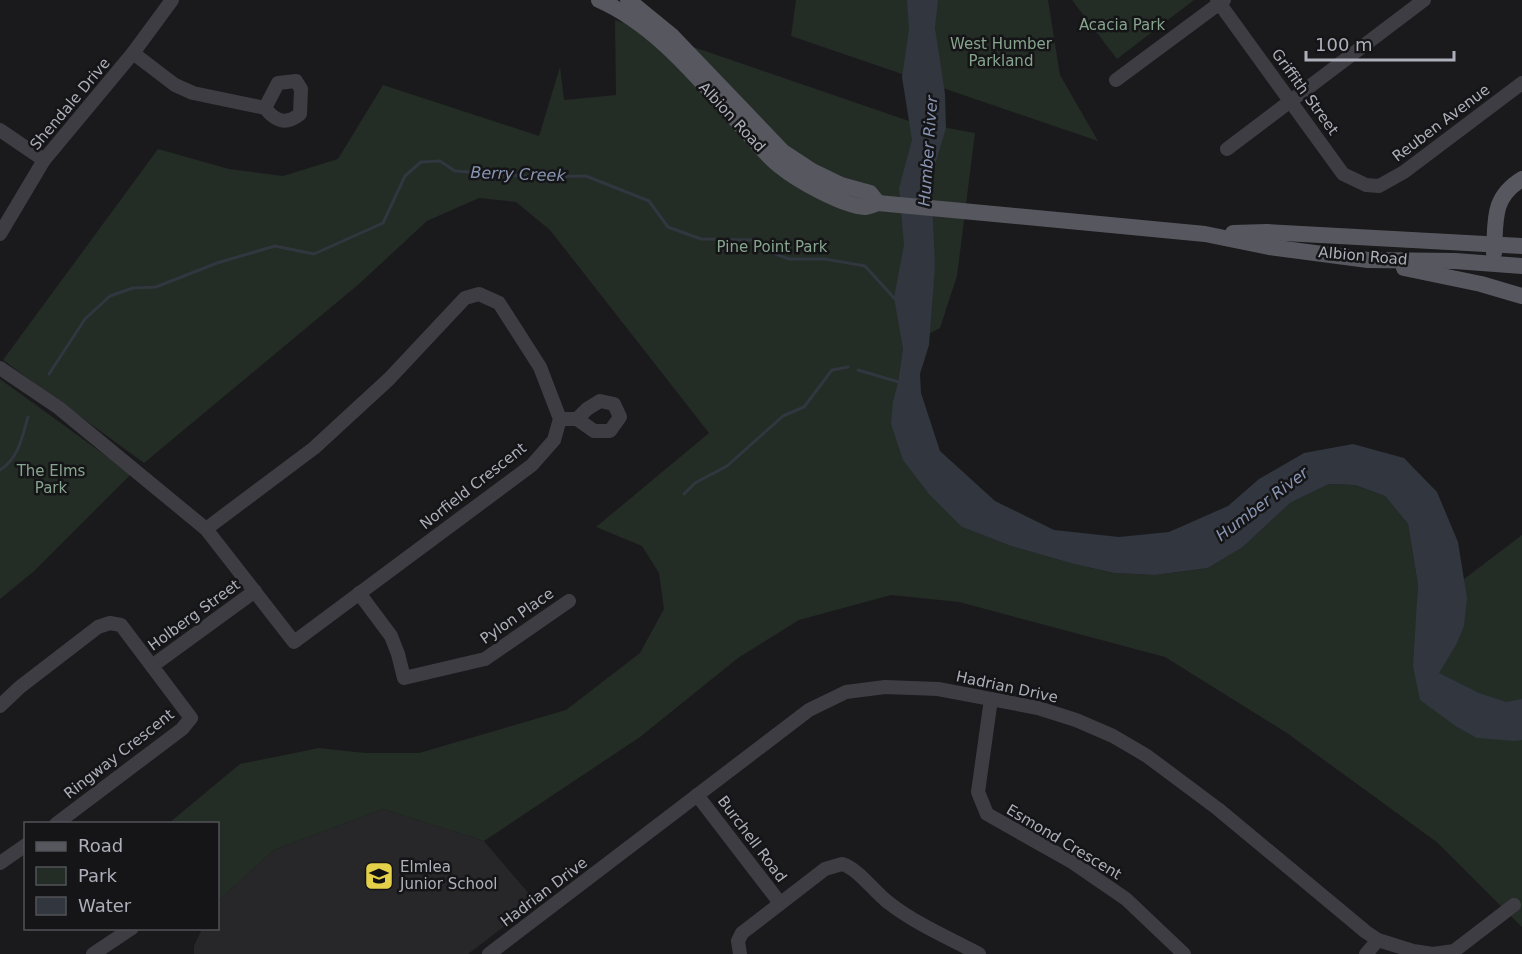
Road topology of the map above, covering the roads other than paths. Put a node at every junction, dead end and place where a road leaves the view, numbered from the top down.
1 (172, 0) edge
2 (599, 0) edge
3 (628, 0) edge
4 (1424, 0) edge
5 (1220, 1) edge
6 (134, 53) junction
7 (1116, 80) dead end
8 (1522, 83) edge
9 (1292, 101) junction
10 (265, 108) dead end
11 (0, 130) edge
12 (1227, 149) dead end
13 (44, 159) junction
14 (1522, 179) edge
15 (1379, 186) joint
16 (879, 203) junction
17 (0, 234) edge
18 (1205, 234) junction
19 (1494, 243) junction
20 (1522, 246) edge
21 (1368, 260) junction
22 (1493, 263) junction
23 (1522, 266) edge
24 (1522, 296) edge
25 (0, 368) edge
26 (560, 419) junction
27 (577, 419) dead end
28 (206, 529) junction
29 (255, 591) junction
30 (360, 593) junction
31 (568, 601) dead end
32 (152, 666) junction
33 (992, 699) junction
34 (0, 706) edge
35 (698, 795) junction
36 (59, 822) edge
37 (24, 846) edge
38 (0, 863) edge
39 (780, 903) junction
40 (1514, 905) dead end
41 (129, 930) edge
42 (1378, 940) junction
43 (93, 954) edge
44 (489, 954) edge
45 (740, 954) edge
46 (979, 954) edge
47 (1184, 954) edge
48 (1366, 954) edge

1 - 6 street, Shendale Drive
2 - 16 main road, Albion Road
3 - 16 main road, Albion Road
4 - 9 street
5 - 7 street
5 - 9 street, Griffith Street
6 - 10 street
6 - 13 street, Shendale Drive
8 - 15 street, Reuben Avenue
9 - 12 street
9 - 15 street, Griffith Street
11 - 13 street
13 - 17 street, Shendale Drive
14 - 19 main road
16 - 18 main road, Albion Road
18 - 19 main road, Albion Road
18 - 21 main road, Albion Road
19 - 20 main road, Albion Road
19 - 22 main road
21 - 22 main road, Albion Road
21 - 24 main road
22 - 23 main road, Albion Road
25 - 28 street, Norfield Crescent
26 - 27 street
26 - 28 street
26 - 30 street, Norfield Crescent
28 - 29 street, Norfield Crescent
29 - 30 street, Norfield Crescent
29 - 32 street, Holberg Street
30 - 31 street, Pylon Place
32 - 34 street, Ringway Crescent
32 - 36 street, Ringway Crescent
33 - 35 street, Hadrian Drive
33 - 42 street, Hadrian Drive
33 - 47 street, Esmond Crescent
35 - 39 street, Burchell Road
35 - 44 street, Hadrian Drive
37 - 38 street
39 - 45 street
39 - 46 street
40 - 42 street, Hadrian Drive
41 - 43 street
42 - 48 street

